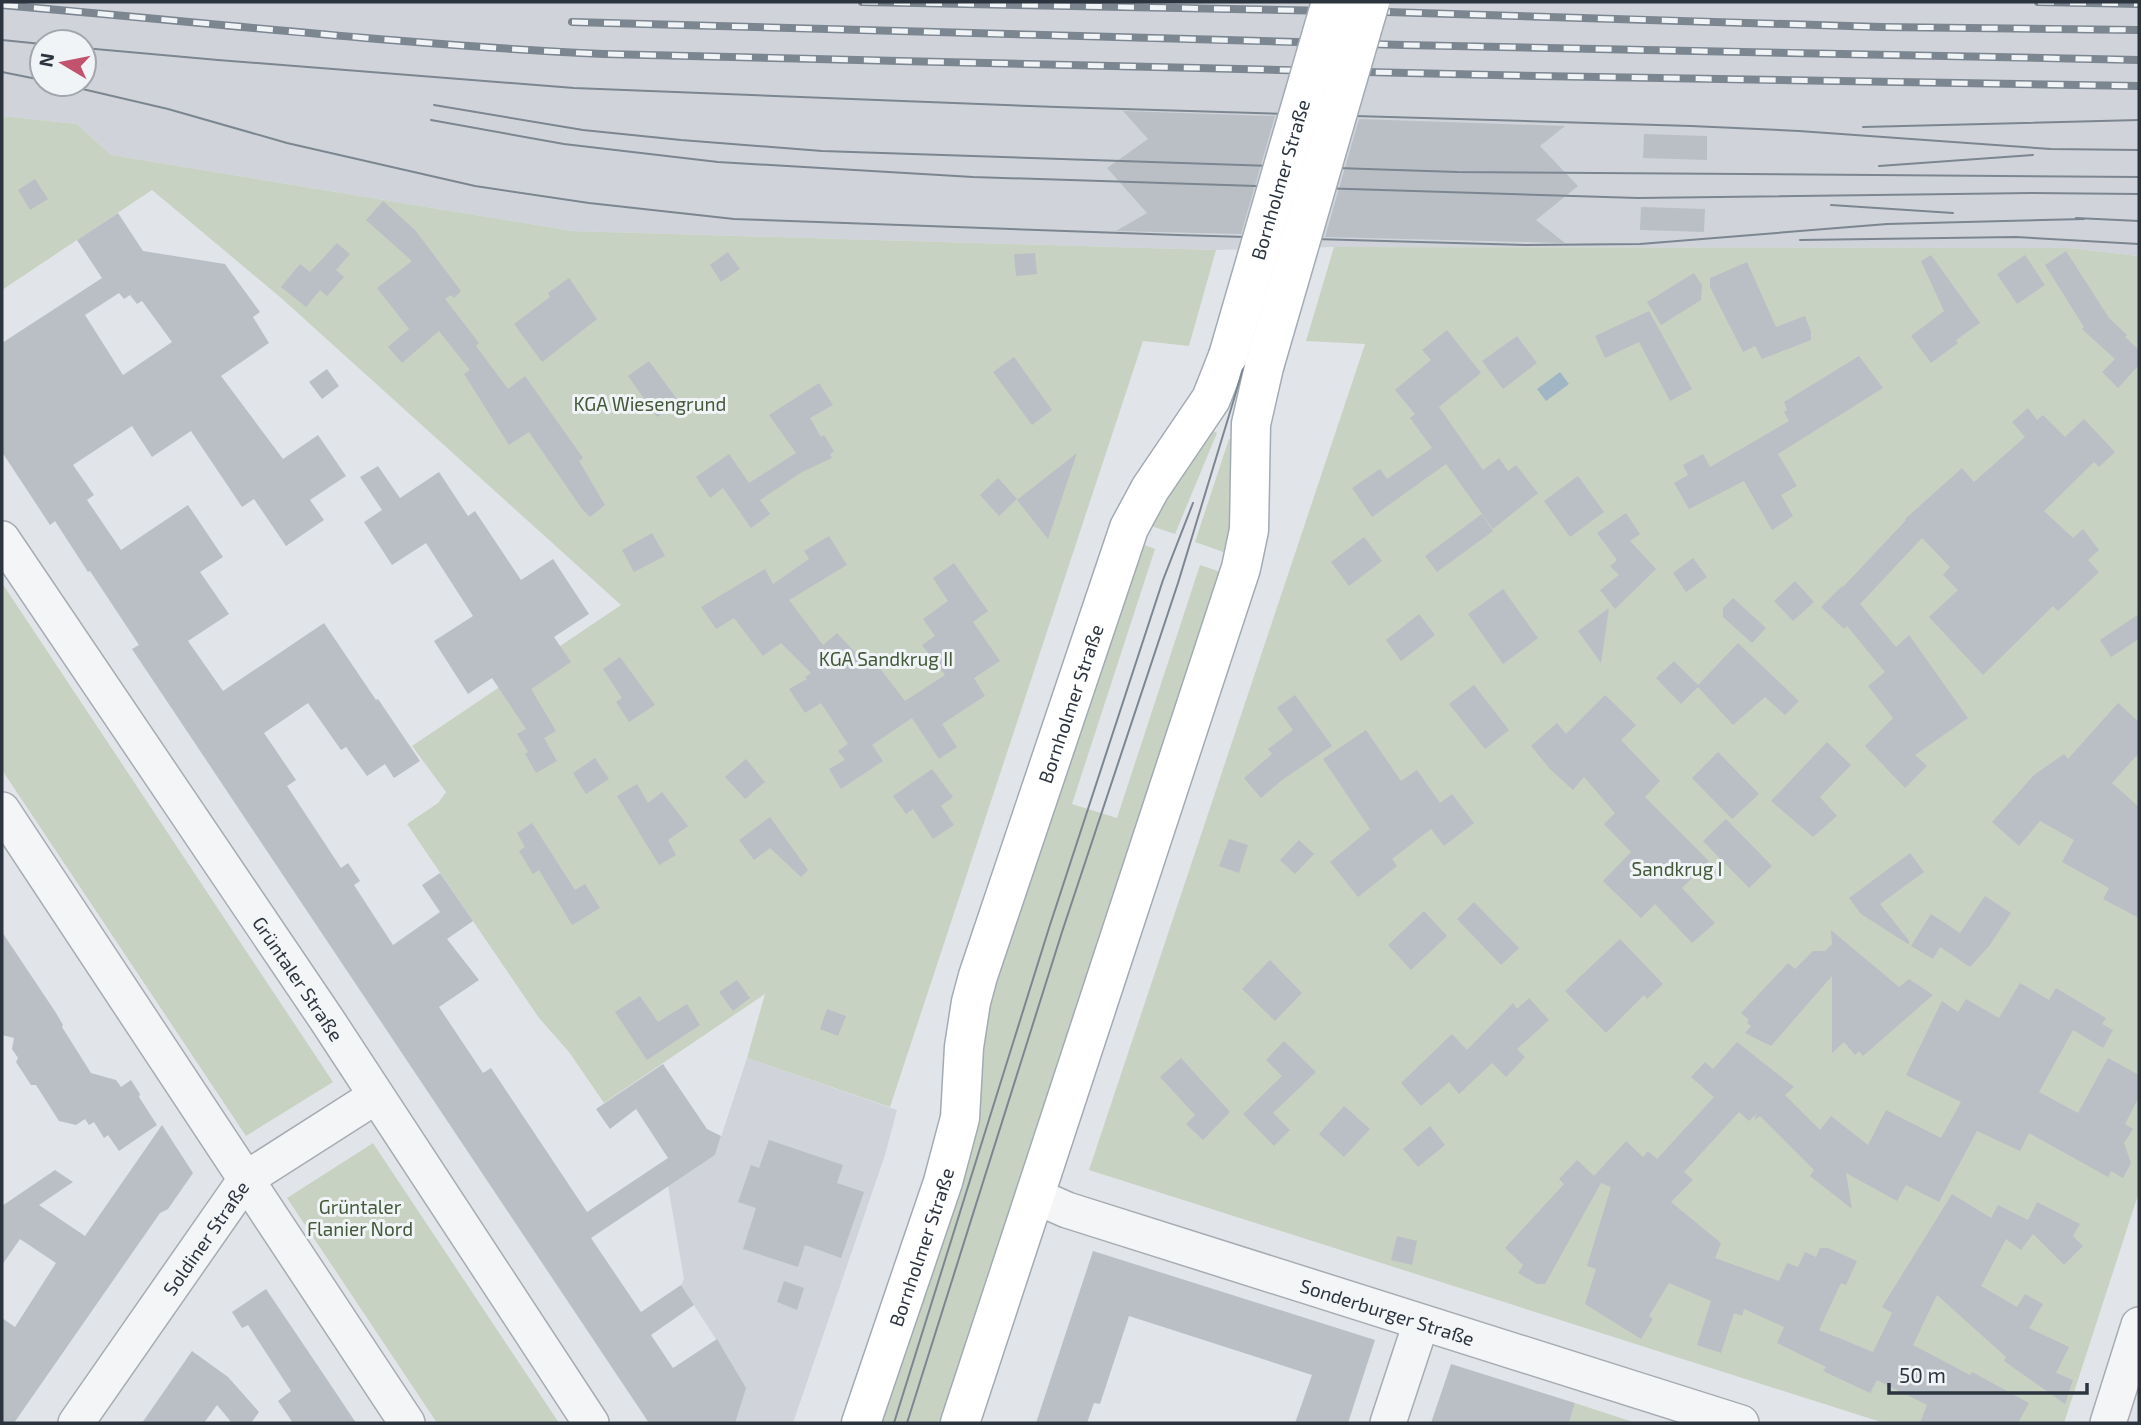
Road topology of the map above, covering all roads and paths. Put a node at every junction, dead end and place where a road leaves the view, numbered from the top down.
1 (1331, 2) edge
2 (1370, 2) edge
3 (2, 539) edge
4 (2, 810) edge
5 (376, 1097) junction
6 (246, 1179) junction
7 (1035, 1196) junction
8 (1421, 1323) junction
9 (2139, 1325) edge
10 (76, 1423) edge
11 (407, 1423) edge
12 (591, 1423) edge
13 (862, 1423) edge
14 (960, 1423) edge
15 (1388, 1423) edge
16 (1741, 1423) edge
17 (2108, 1423) edge

1 - 13 main road, Bornholmer Straße, bridge
2 - 7 main road, Bornholmer Straße, bridge
3 - 5 street, Grüntaler Straße
4 - 6 street
5 - 6 street, Soldiner Straße
5 - 12 street, Grüntaler Straße
6 - 10 street, Soldiner Straße
6 - 11 street
7 - 8 street, Sonderburger Straße
7 - 14 main road, Bornholmer Straße
8 - 15 street
8 - 16 street, Sonderburger Straße
9 - 17 street

